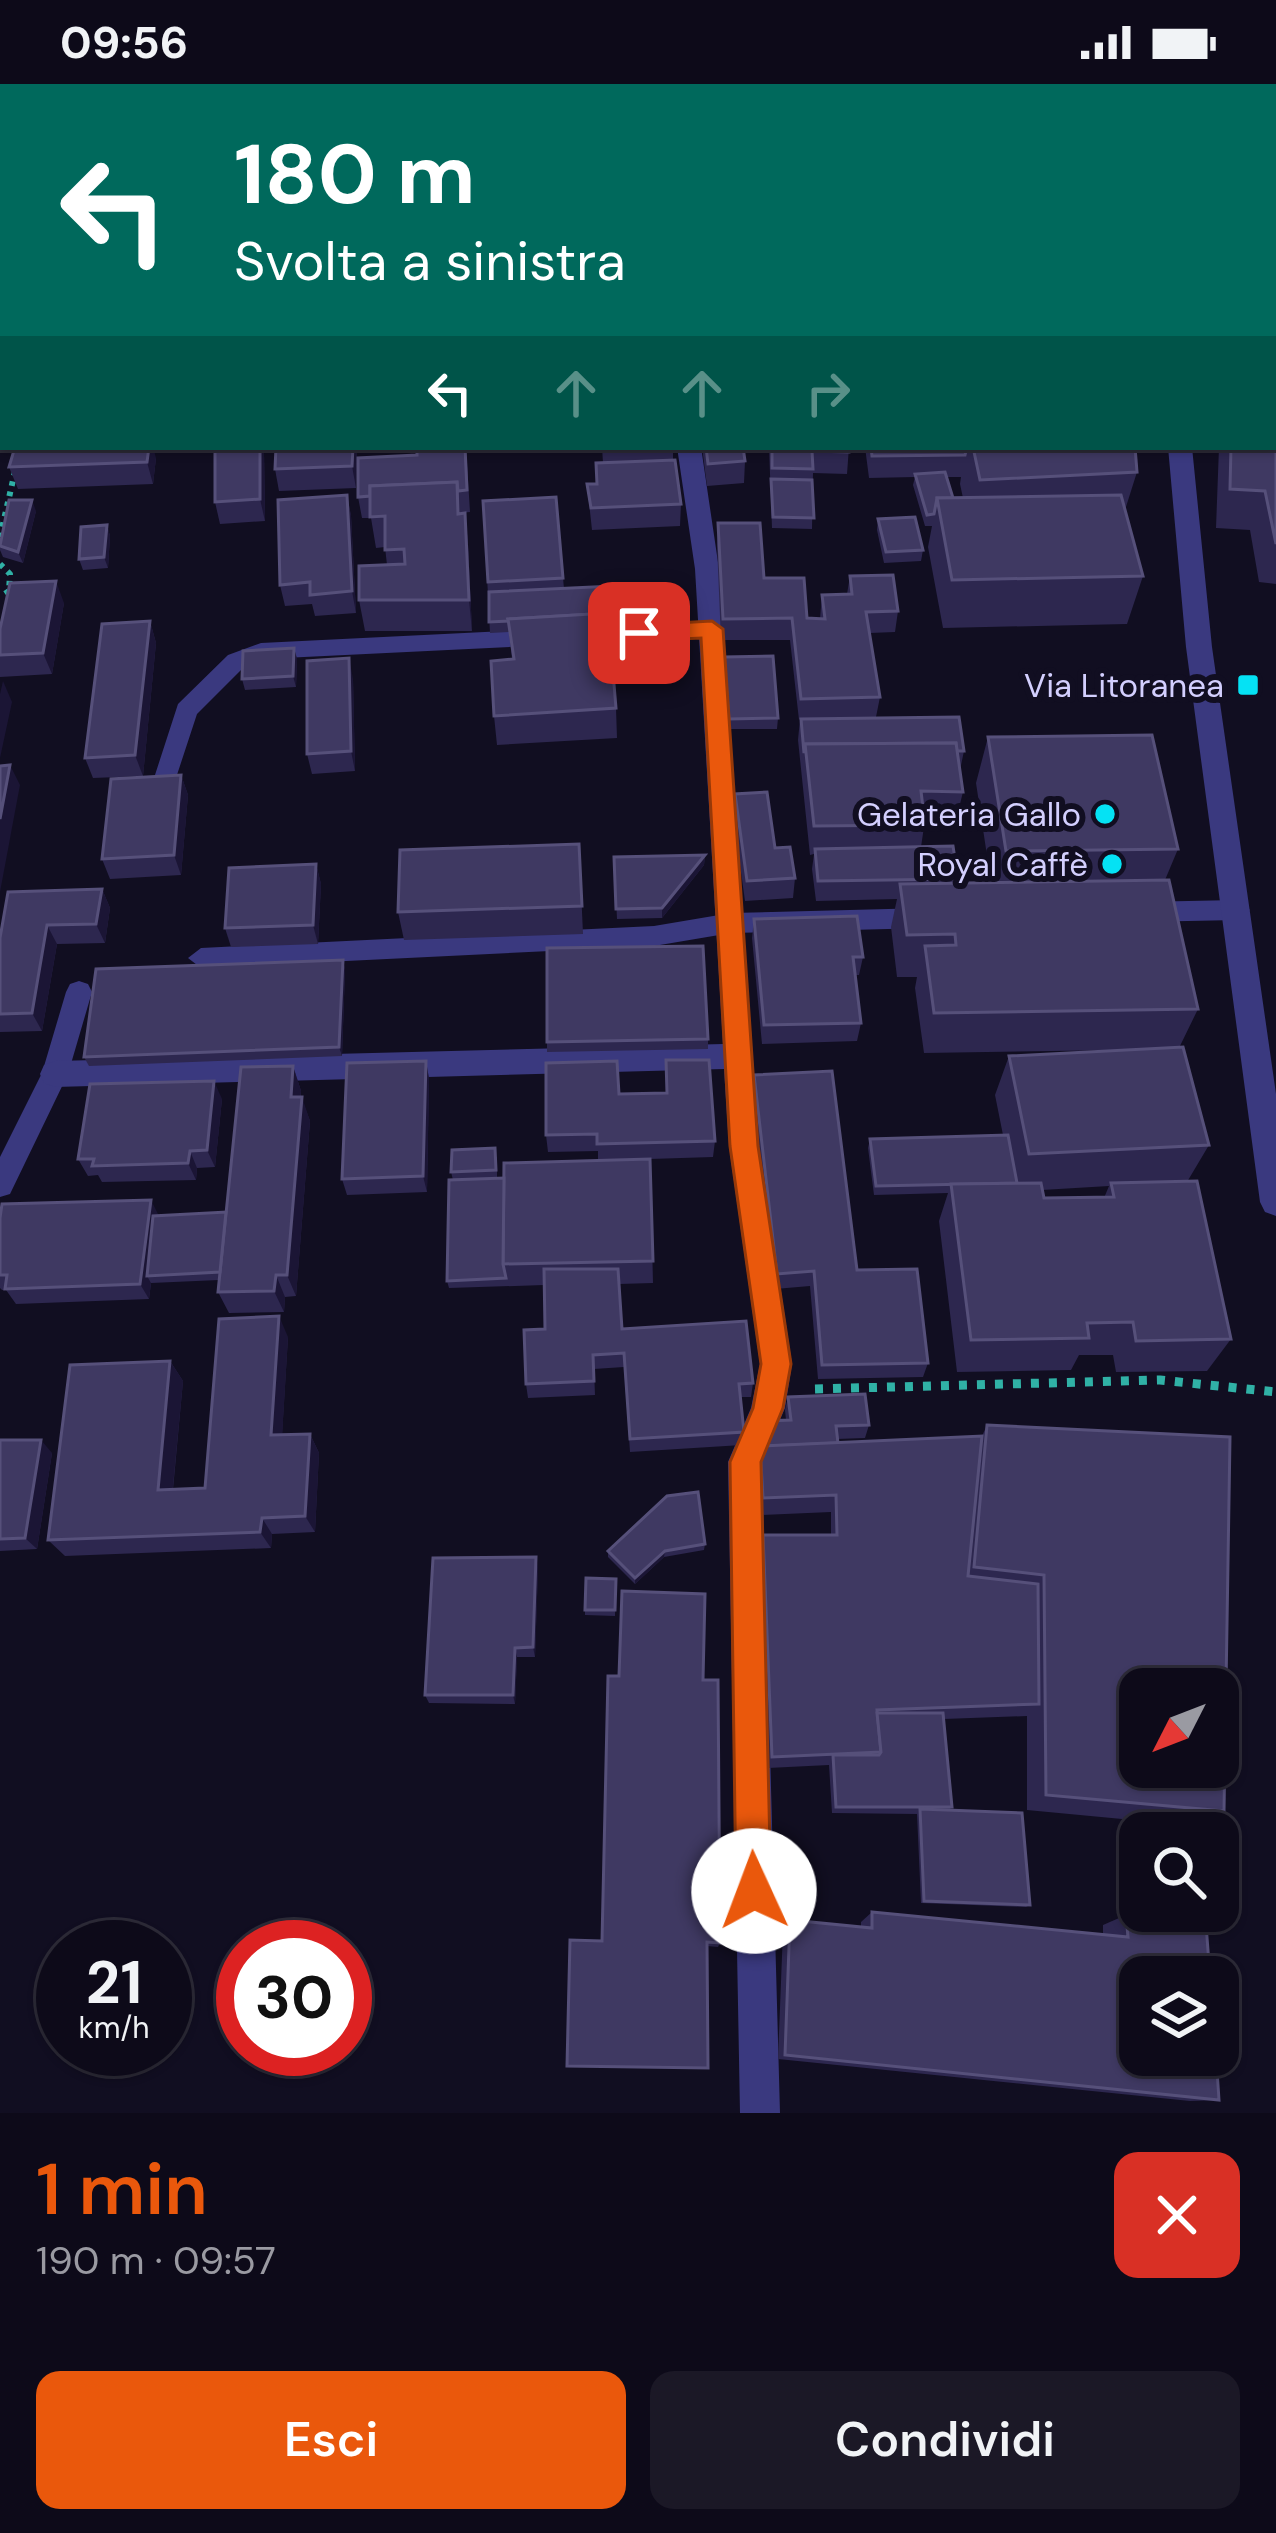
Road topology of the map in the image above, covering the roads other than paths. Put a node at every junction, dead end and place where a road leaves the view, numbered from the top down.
1 (689, 450) edge
2 (1180, 450) edge
3 (712, 629) junction
4 (166, 778) edge
5 (1237, 910) junction
6 (1122, 913) edge
7 (961, 917) edge
8 (731, 923) junction
9 (200, 958) dead end
10 (79, 992) dead end
11 (739, 1056) junction
12 (55, 1074) junction
13 (0, 1185) edge
14 (1276, 1202) edge
15 (760, 2113) edge

1 - 3 street
2 - 5 street
3 - 4 lane
3 - 8 street
5 - 6 lane
5 - 14 street
7 - 8 lane
8 - 9 lane
8 - 11 street
10 - 12 lane
11 - 12 street
11 - 15 street
12 - 13 lane

